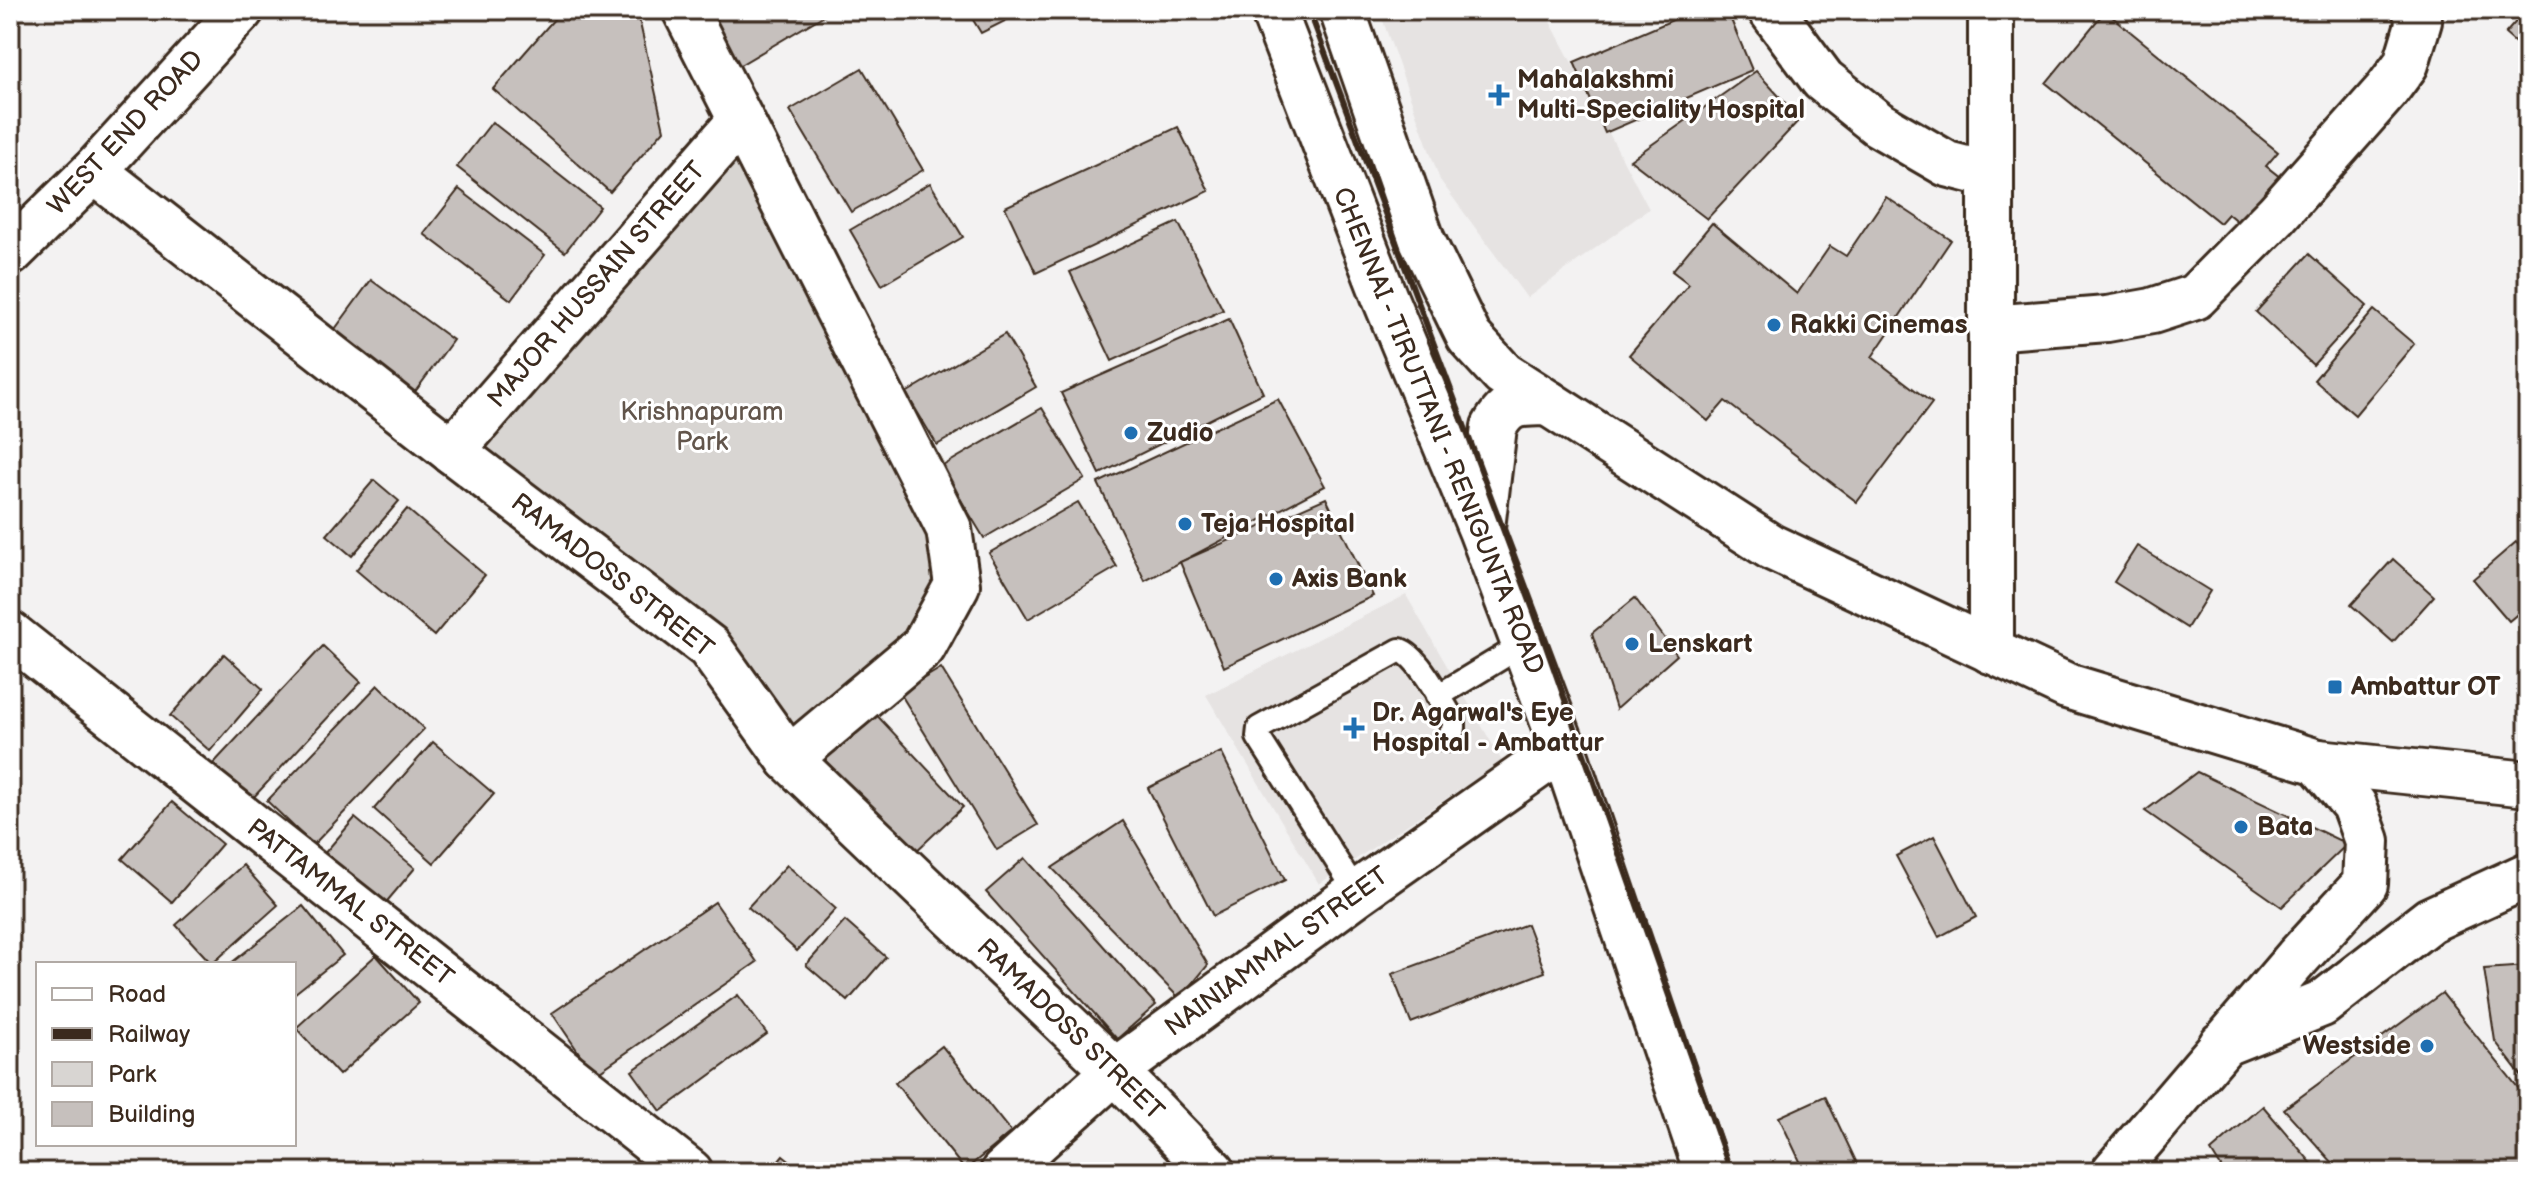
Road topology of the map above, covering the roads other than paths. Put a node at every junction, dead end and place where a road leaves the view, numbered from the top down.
1 (241, 10) edge
2 (685, 10) edge
3 (1273, 10) edge
4 (1342, 10) edge
5 (1771, 10) edge
6 (1991, 10) edge
7 (2415, 10) edge
8 (741, 120) junction
9 (94, 171) junction
10 (1990, 175) junction
11 (10, 253) edge
12 (1990, 328) junction
13 (1548, 403) junction
14 (452, 451) junction
15 (1481, 530) junction
16 (10, 634) edge
17 (1524, 644) junction
18 (1991, 651) junction
19 (1438, 696) junction
20 (1447, 740) dead end
21 (1563, 748) junction
22 (789, 759) junction
23 (2318, 762) junction
24 (2528, 784) edge
25 (2528, 875) edge
26 (1357, 893) junction
27 (2222, 1044) junction
28 (1115, 1071) junction
29 (690, 1172) edge
30 (1003, 1172) edge
31 (1213, 1172) edge
32 (1707, 1172) edge
33 (2114, 1172) edge

1 - 9 main road, WEST END ROAD
2 - 8 main road
3 - 15 main road, CHENNAI - TIRUTTANI - RENIGUNTA ROAD
4 - 13 main road
5 - 10 main road
6 - 10 main road
7 - 12 main road
8 - 14 main road, MAJOR HUSSAIN STREET
8 - 22 main road
9 - 11 main road, WEST END ROAD
9 - 14 main road, RAMADOSS STREET
10 - 12 main road
12 - 18 main road
13 - 15 main road
13 - 18 main road
14 - 22 main road, RAMADOSS STREET
15 - 17 main road, CHENNAI - TIRUTTANI - RENIGUNTA ROAD
16 - 29 main road, PATTAMMAL STREET
17 - 19 lane
17 - 21 main road, CHENNAI - TIRUTTANI - RENIGUNTA ROAD
18 - 23 main road
19 - 20 lane
19 - 26 lane
21 - 26 main road, NAINIAMMAL STREET
21 - 32 main road, CHENNAI - TIRUTTANI - RENIGUNTA ROAD
22 - 28 main road, RAMADOSS STREET
23 - 24 main road
23 - 27 main road
25 - 27 main road
26 - 28 main road, NAINIAMMAL STREET
27 - 33 main road
28 - 30 main road, NAINIAMMAL STREET
28 - 31 main road, RAMADOSS STREET

